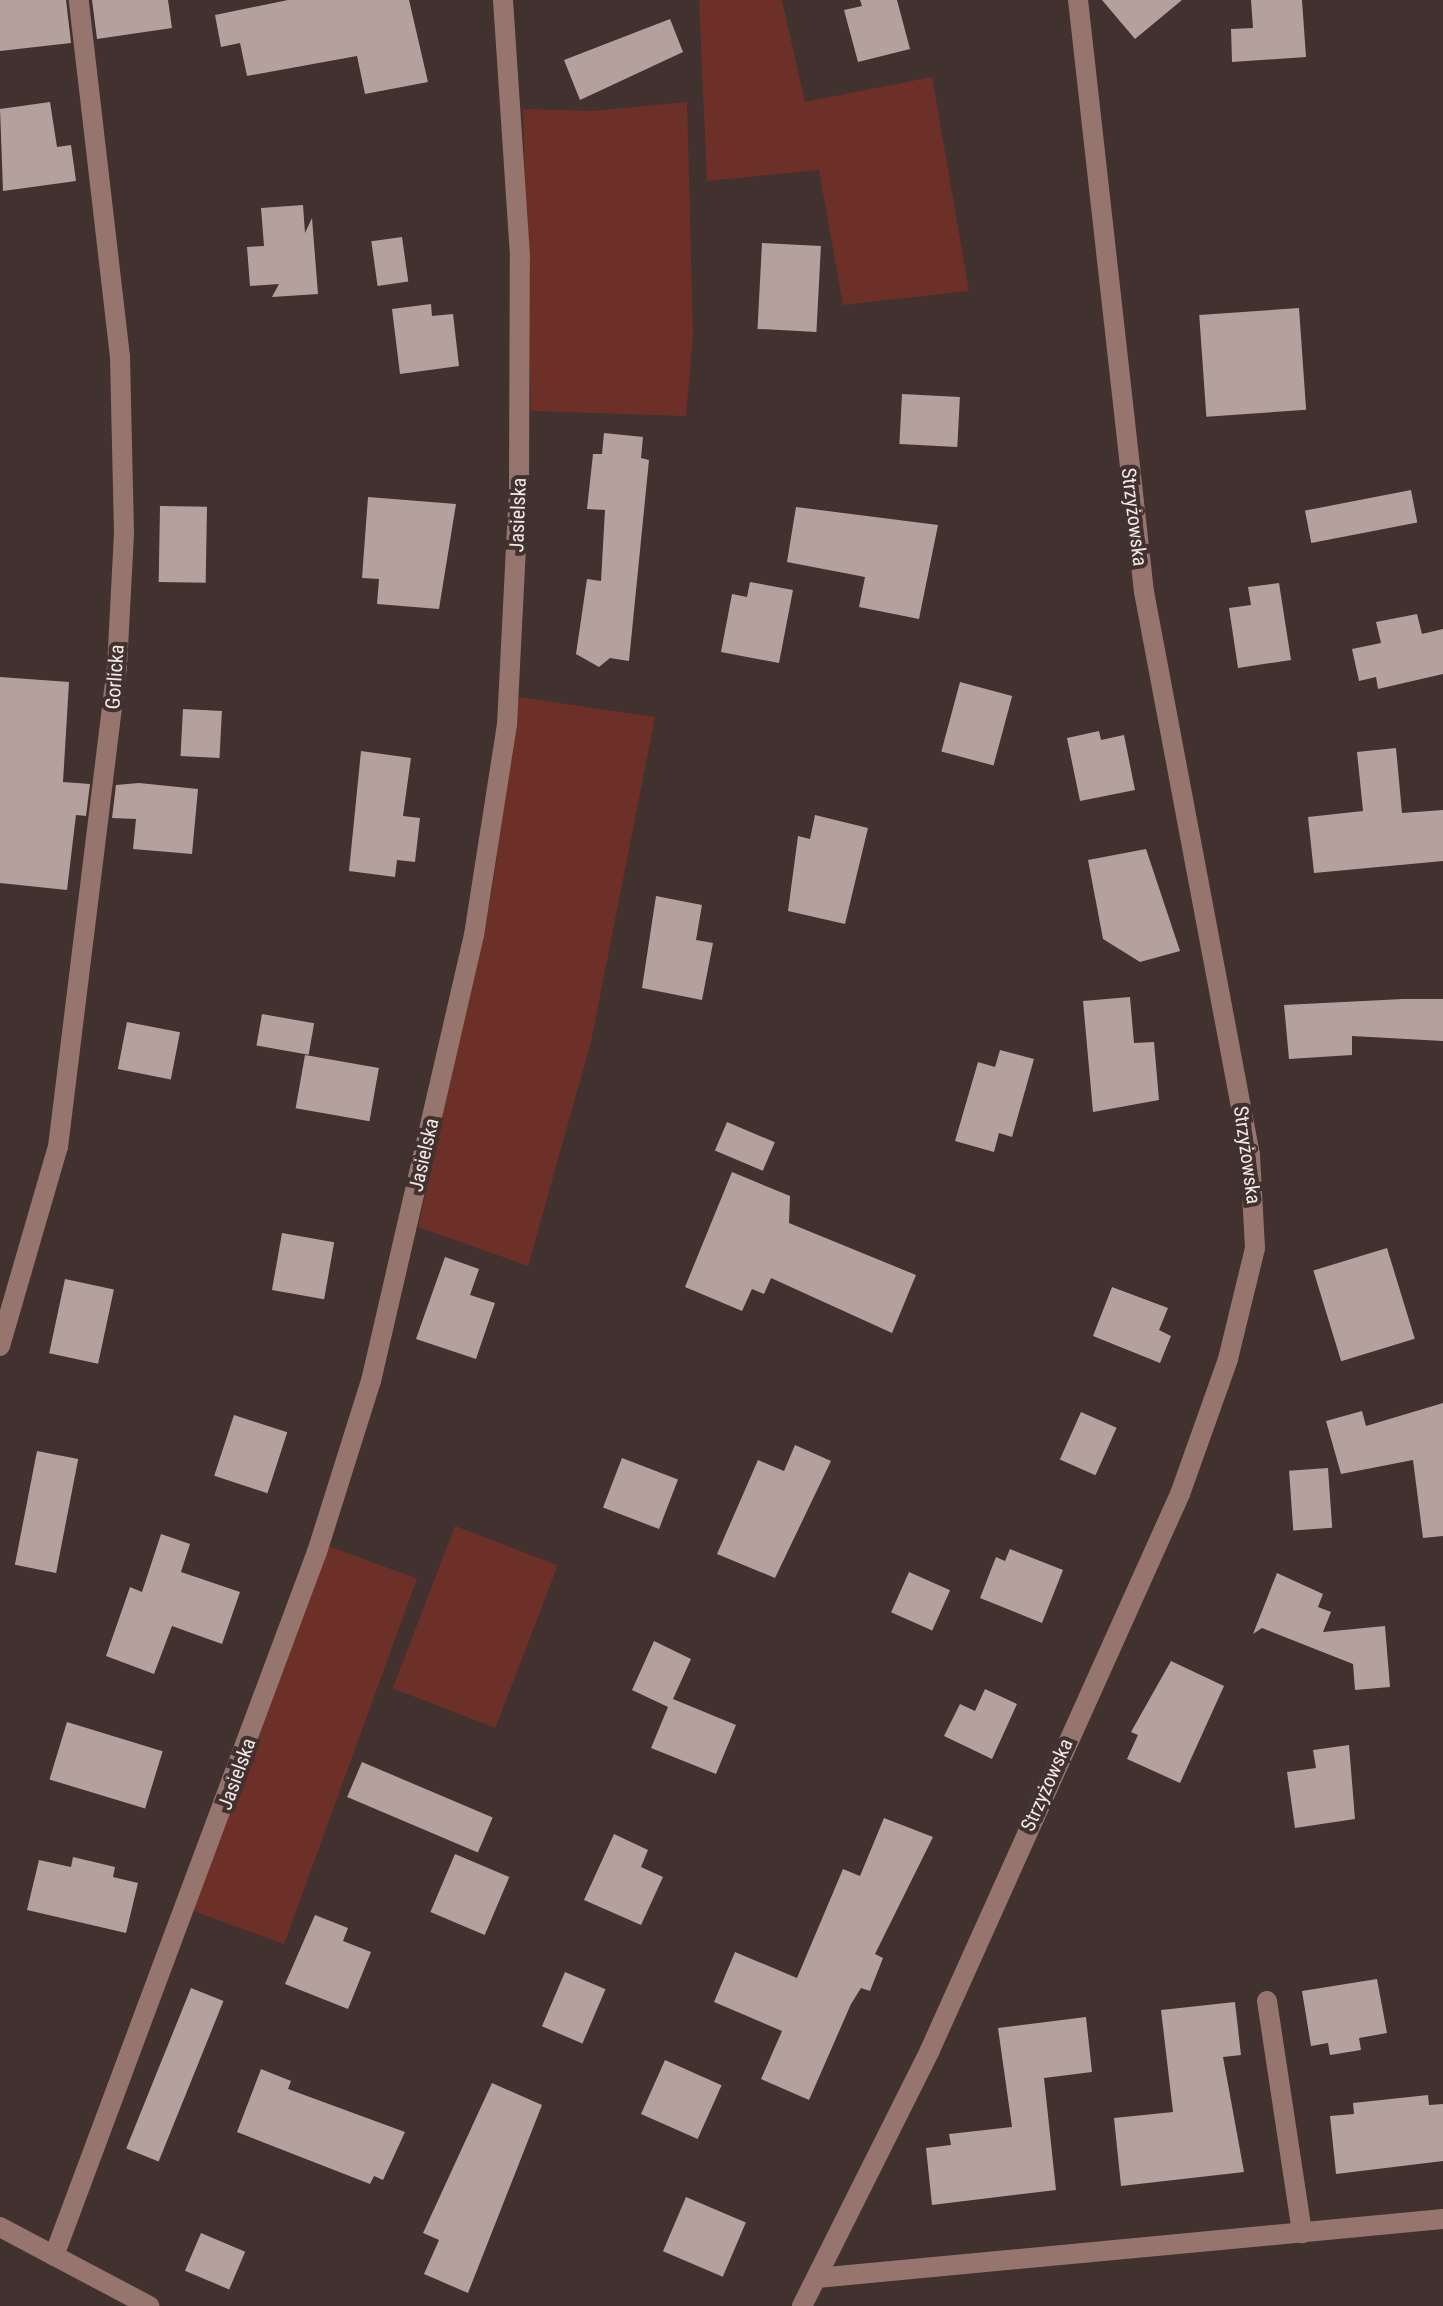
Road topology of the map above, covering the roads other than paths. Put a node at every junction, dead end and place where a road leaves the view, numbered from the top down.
1 (79, 0) edge
2 (503, 0) edge
3 (1078, 0) edge
4 (0, 1346) edge
5 (1267, 2001) dead end
6 (1443, 2219) edge
7 (0, 2227) edge
8 (1302, 2233) junction
9 (54, 2256) junction
10 (817, 2278) junction
11 (149, 2306) edge
12 (802, 2306) edge

1 - 4 street, Gorlicka
2 - 9 street, Jasielska
3 - 10 street, Strzyżowska
5 - 8 street
6 - 8 street
7 - 9 street
8 - 10 street
9 - 11 street
10 - 12 street, Strzyżowska

